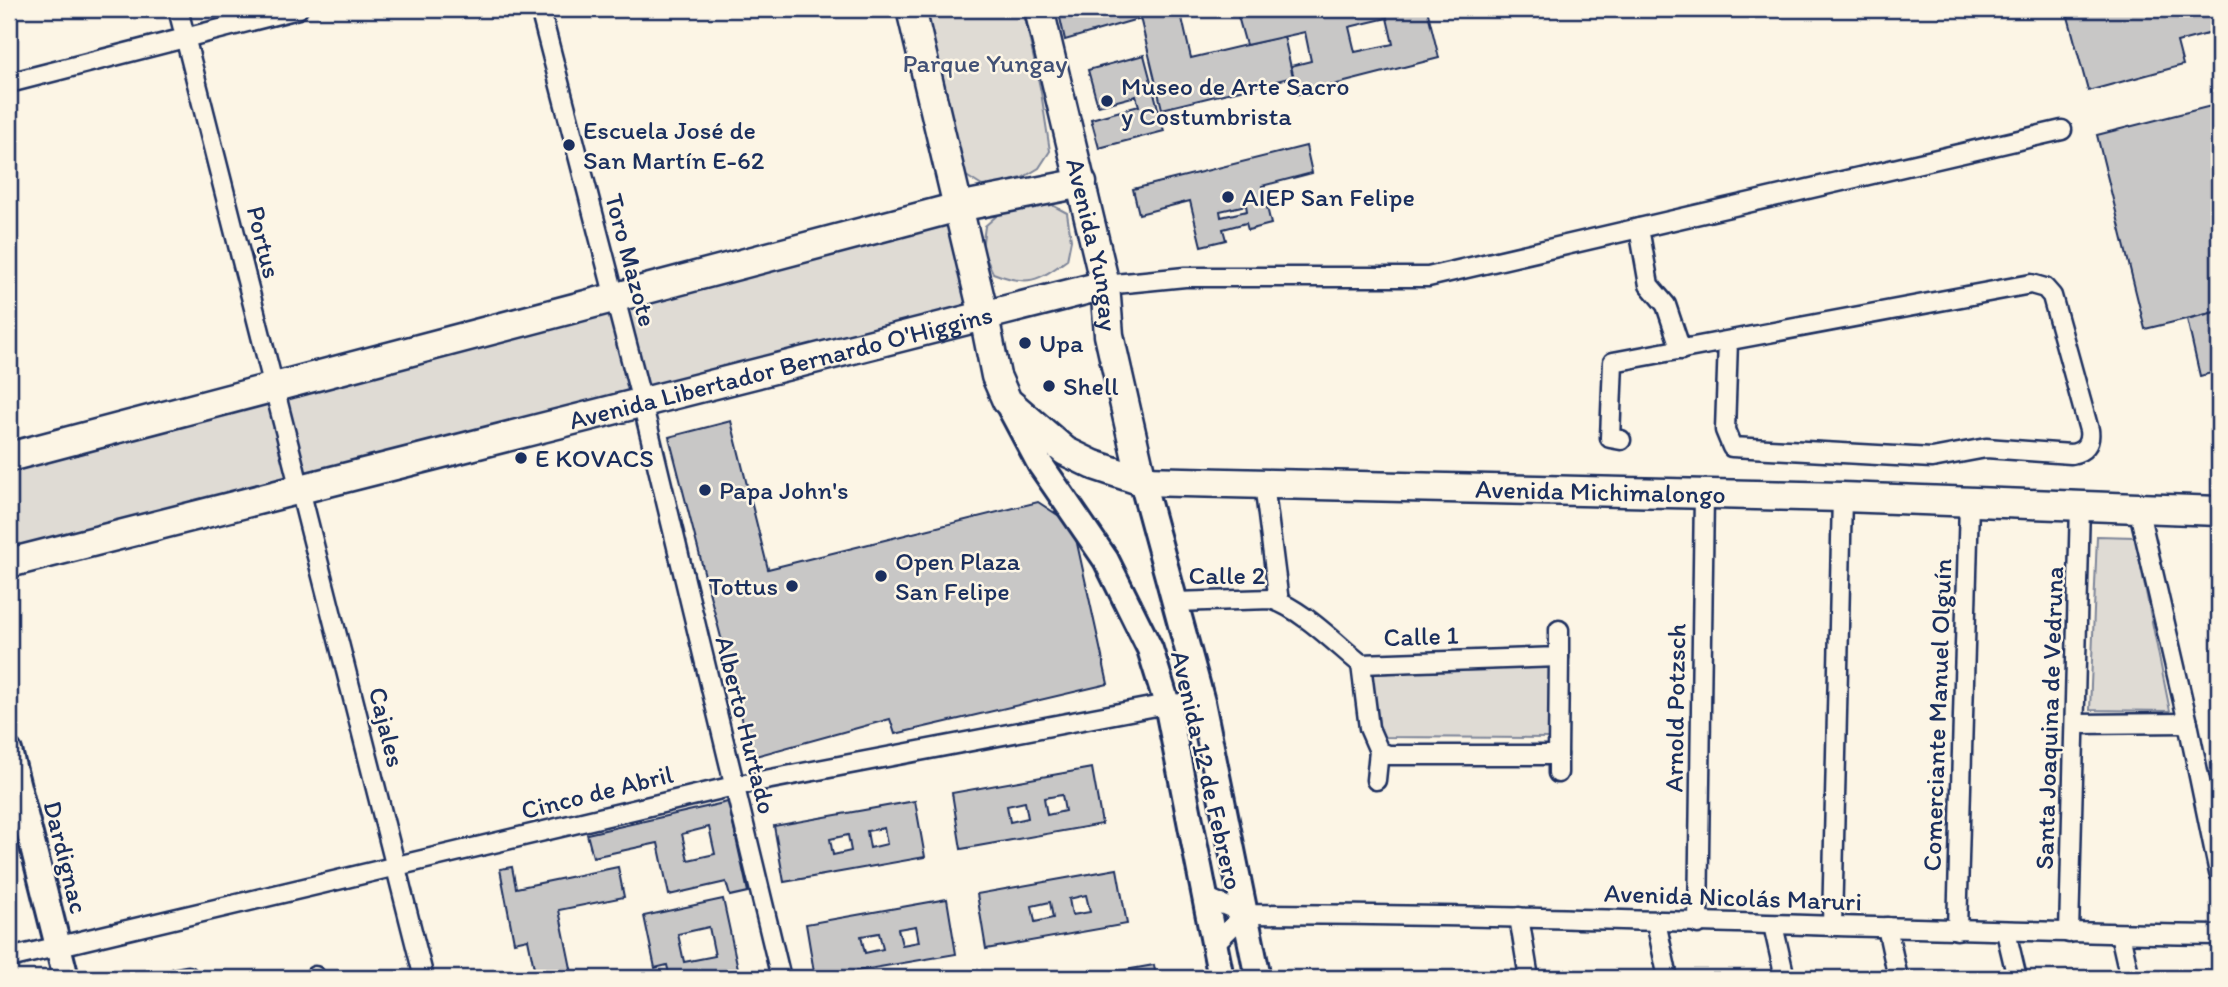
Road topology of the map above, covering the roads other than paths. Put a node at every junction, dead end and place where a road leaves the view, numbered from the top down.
1 (178, 9) edge
2 (298, 9) edge
3 (540, 9) edge
4 (911, 9) edge
5 (1039, 9) edge
6 (185, 38) junction
7 (9, 83) edge
8 (2062, 130) dead end
9 (1082, 183) junction
10 (958, 207) junction
11 (1639, 228) junction
12 (1105, 285) junction
13 (614, 298) junction
14 (984, 316) junction
15 (1728, 341) junction
16 (1681, 350) junction
17 (274, 387) junction
18 (1007, 401) junction
19 (642, 402) junction
20 (1621, 440) dead end
21 (9, 457) edge
22 (1142, 481) junction
23 (1264, 484) junction
24 (300, 489) junction
25 (1704, 494) junction
26 (1842, 498) junction
27 (1969, 502) junction
28 (2080, 505) junction
29 (2138, 507) junction
30 (2219, 511) edge
31 (9, 563) edge
32 (1175, 602) junction
33 (1279, 602) junction
34 (1559, 630) dead end
35 (1559, 657) junction
36 (1361, 664) junction
37 (1202, 702) junction
38 (1167, 704) junction
39 (2188, 723) junction
40 (2075, 724) junction
41 (9, 751) edge
42 (1379, 751) junction
43 (1376, 780) dead end
44 (734, 786) junction
45 (396, 867) junction
46 (2219, 873) edge
47 (1205, 897) junction
48 (1245, 914) junction
49 (1519, 917) junction
50 (1656, 922) junction
51 (1698, 923) junction
52 (1773, 925) junction
53 (1832, 926) junction
54 (1887, 928) junction
55 (1957, 930) junction
56 (2006, 932) junction
57 (2069, 933) junction
58 (2120, 934) junction
59 (2219, 935) edge
60 (1215, 943) junction
61 (58, 947) junction
62 (9, 958) edge
63 (66, 978) edge
64 (424, 978) edge
65 (781, 978) edge
66 (1221, 978) edge
67 (1258, 978) edge
68 (1529, 978) edge
69 (1668, 978) edge
70 (1784, 978) edge
71 (1898, 978) edge
72 (2017, 978) edge
73 (2130, 978) edge

1 - 6 street, Portus
2 - 6 street
3 - 13 street, Toro Mazote
4 - 10 main road
5 - 9 main road, Avenida Yungay
6 - 7 street
6 - 17 street, Portus
8 - 11 street
9 - 10 main road
9 - 12 main road, Avenida Yungay
10 - 13 main road
10 - 14 main road
11 - 12 street
11 - 16 street
12 - 14 main road, Avenida Libertador Bernardo O'Higgins
12 - 22 main road, Avenida Yungay
13 - 17 main road
13 - 19 street, Toro Mazote
14 - 18 main road
14 - 19 main road, Avenida Libertador Bernardo O'Higgins
15 - 15 street
15 - 16 street
16 - 20 street
17 - 21 main road
17 - 24 street, Portus
18 - 22 main road, Avenida Michimalongo
18 - 38 street, Avenida 12 de Febrero
19 - 24 main road, Avenida Libertador Bernardo O'Higgins
19 - 44 street, Alberto Hurtado
22 - 23 main road, Avenida Michimalongo
22 - 32 street, Avenida 12 de Febrero
23 - 25 main road, Avenida Michimalongo
23 - 33 street
24 - 31 main road, Avenida Libertador Bernardo O'Higgins
24 - 45 street, Cajales
25 - 26 main road, Avenida Michimalongo
25 - 51 street, Arnold Potzsch
26 - 27 main road, Avenida Michimalongo
26 - 53 street
27 - 28 main road, Avenida Michimalongo
27 - 55 street, Comerciante Manuel Olguín
28 - 29 main road, Avenida Michimalongo
28 - 40 street, Santa Joaquina de Vedruna
29 - 30 main road, Avenida Michimalongo
29 - 39 street
32 - 33 street, Calle 2
32 - 37 street, Avenida 12 de Febrero
33 - 36 street, Calle 1
34 - 35 street
35 - 36 street, Calle 1
35 - 42 street
36 - 42 street
37 - 38 street, Cinco de Abril
37 - 48 street, Avenida 12 de Febrero
38 - 44 street, Cinco de Abril
38 - 47 street, Avenida 12 de Febrero
39 - 40 street
39 - 46 street
40 - 57 street, Santa Joaquina de Vedruna
41 - 61 street, Dardignac
42 - 43 street
44 - 45 street, Cinco de Abril
44 - 65 street, Alberto Hurtado
45 - 61 street, Cinco de Abril
45 - 64 street, Cajales
47 - 48 street, Avenida Nicolás Maruri
47 - 60 street, Avenida 12 de Febrero
48 - 49 street, Avenida Nicolás Maruri
48 - 60 street
48 - 67 street, Avenida 12 de Febrero
49 - 50 street, Avenida Nicolás Maruri
49 - 68 street
50 - 51 street, Avenida Nicolás Maruri
50 - 69 street
51 - 52 street, Avenida Nicolás Maruri
52 - 53 street, Avenida Nicolás Maruri
52 - 70 street
53 - 54 street, Avenida Nicolás Maruri
54 - 55 street, Avenida Nicolás Maruri
54 - 71 street
55 - 56 street, Avenida Nicolás Maruri
56 - 57 street, Avenida Nicolás Maruri
56 - 72 street
57 - 58 street, Avenida Nicolás Maruri
58 - 59 street, Avenida Nicolás Maruri
58 - 73 street
60 - 66 street, Avenida 12 de Febrero
61 - 62 street, Cinco de Abril
61 - 63 street, Dardignac

